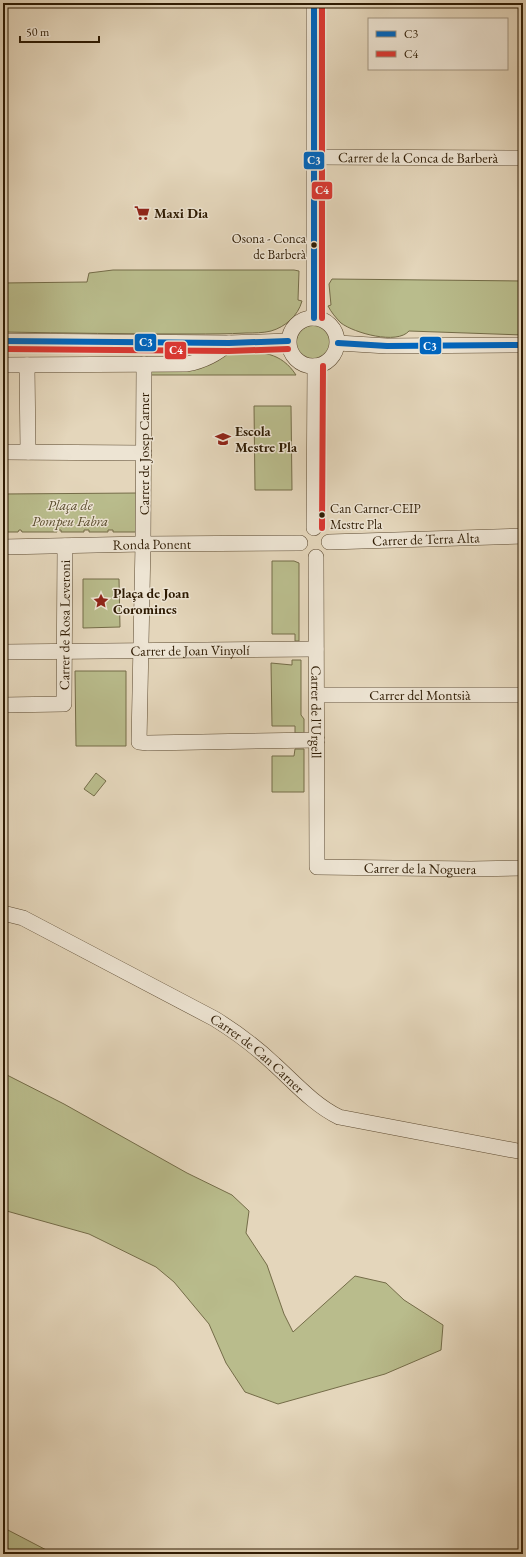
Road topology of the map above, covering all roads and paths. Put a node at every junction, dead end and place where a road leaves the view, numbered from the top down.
1 (314, 3) edge
2 (313, 157) junction
3 (523, 158) edge
4 (314, 318) junction
5 (288, 341) junction
6 (3, 342) edge
7 (338, 342) junction
8 (229, 343) junction
9 (523, 345) edge
10 (144, 364) junction
11 (3, 366) edge
12 (27, 366) junction
13 (315, 366) junction
14 (3, 452) edge
15 (28, 452) junction
16 (144, 453) junction
17 (314, 528) junction
18 (523, 536) edge
19 (329, 542) junction
20 (300, 543) junction
21 (143, 544) junction
22 (65, 546) junction
23 (3, 547) edge
24 (316, 557) junction
25 (316, 649) junction
26 (3, 652) edge
27 (141, 652) junction
28 (64, 653) junction
29 (317, 695) junction
30 (523, 695) edge
31 (3, 705) edge
32 (317, 740) junction
33 (317, 867) joint
34 (523, 868) edge
35 (3, 913) edge
36 (523, 1152) edge

1 - 2 street
2 - 3 street, Carrer de la Conca de Barberà
2 - 4 street
4 - 5 street
4 - 7 street
5 - 8 street
5 - 13 street
6 - 8 street
7 - 9 street
7 - 13 street
8 - 10 street
10 - 12 street
10 - 16 street, Carrer de Josep Carner
11 - 12 street
12 - 15 street
13 - 17 street
14 - 15 street
15 - 16 street
16 - 21 street, Carrer de Josep Carner
17 - 19 street
17 - 20 street
18 - 19 street, Carrer de Terra Alta
19 - 24 street
20 - 21 street, Ronda Ponent
20 - 24 street
21 - 22 street, Ronda Ponent
21 - 27 street, Carrer de Josep Carner
22 - 23 street, Ronda Ponent
22 - 28 street, Carrer de Rosa Leveroni
24 - 25 street, Carrer de l'Urgell
25 - 27 street, Carrer de Joan Vinyolí
25 - 29 street, Carrer de l'Urgell
26 - 28 street, Carrer de Joan Vinyolí
27 - 28 street, Carrer de Joan Vinyolí
27 - 32 street, Carrer de Josep Carner
28 - 31 street, Carrer de Rosa Leveroni
29 - 30 street, Carrer del Montsià
29 - 32 street, Carrer de l'Urgell
32 - 33 street, Carrer de l'Urgell
33 - 34 street, Carrer de la Noguera
35 - 36 street, Carrer de Can Carner

